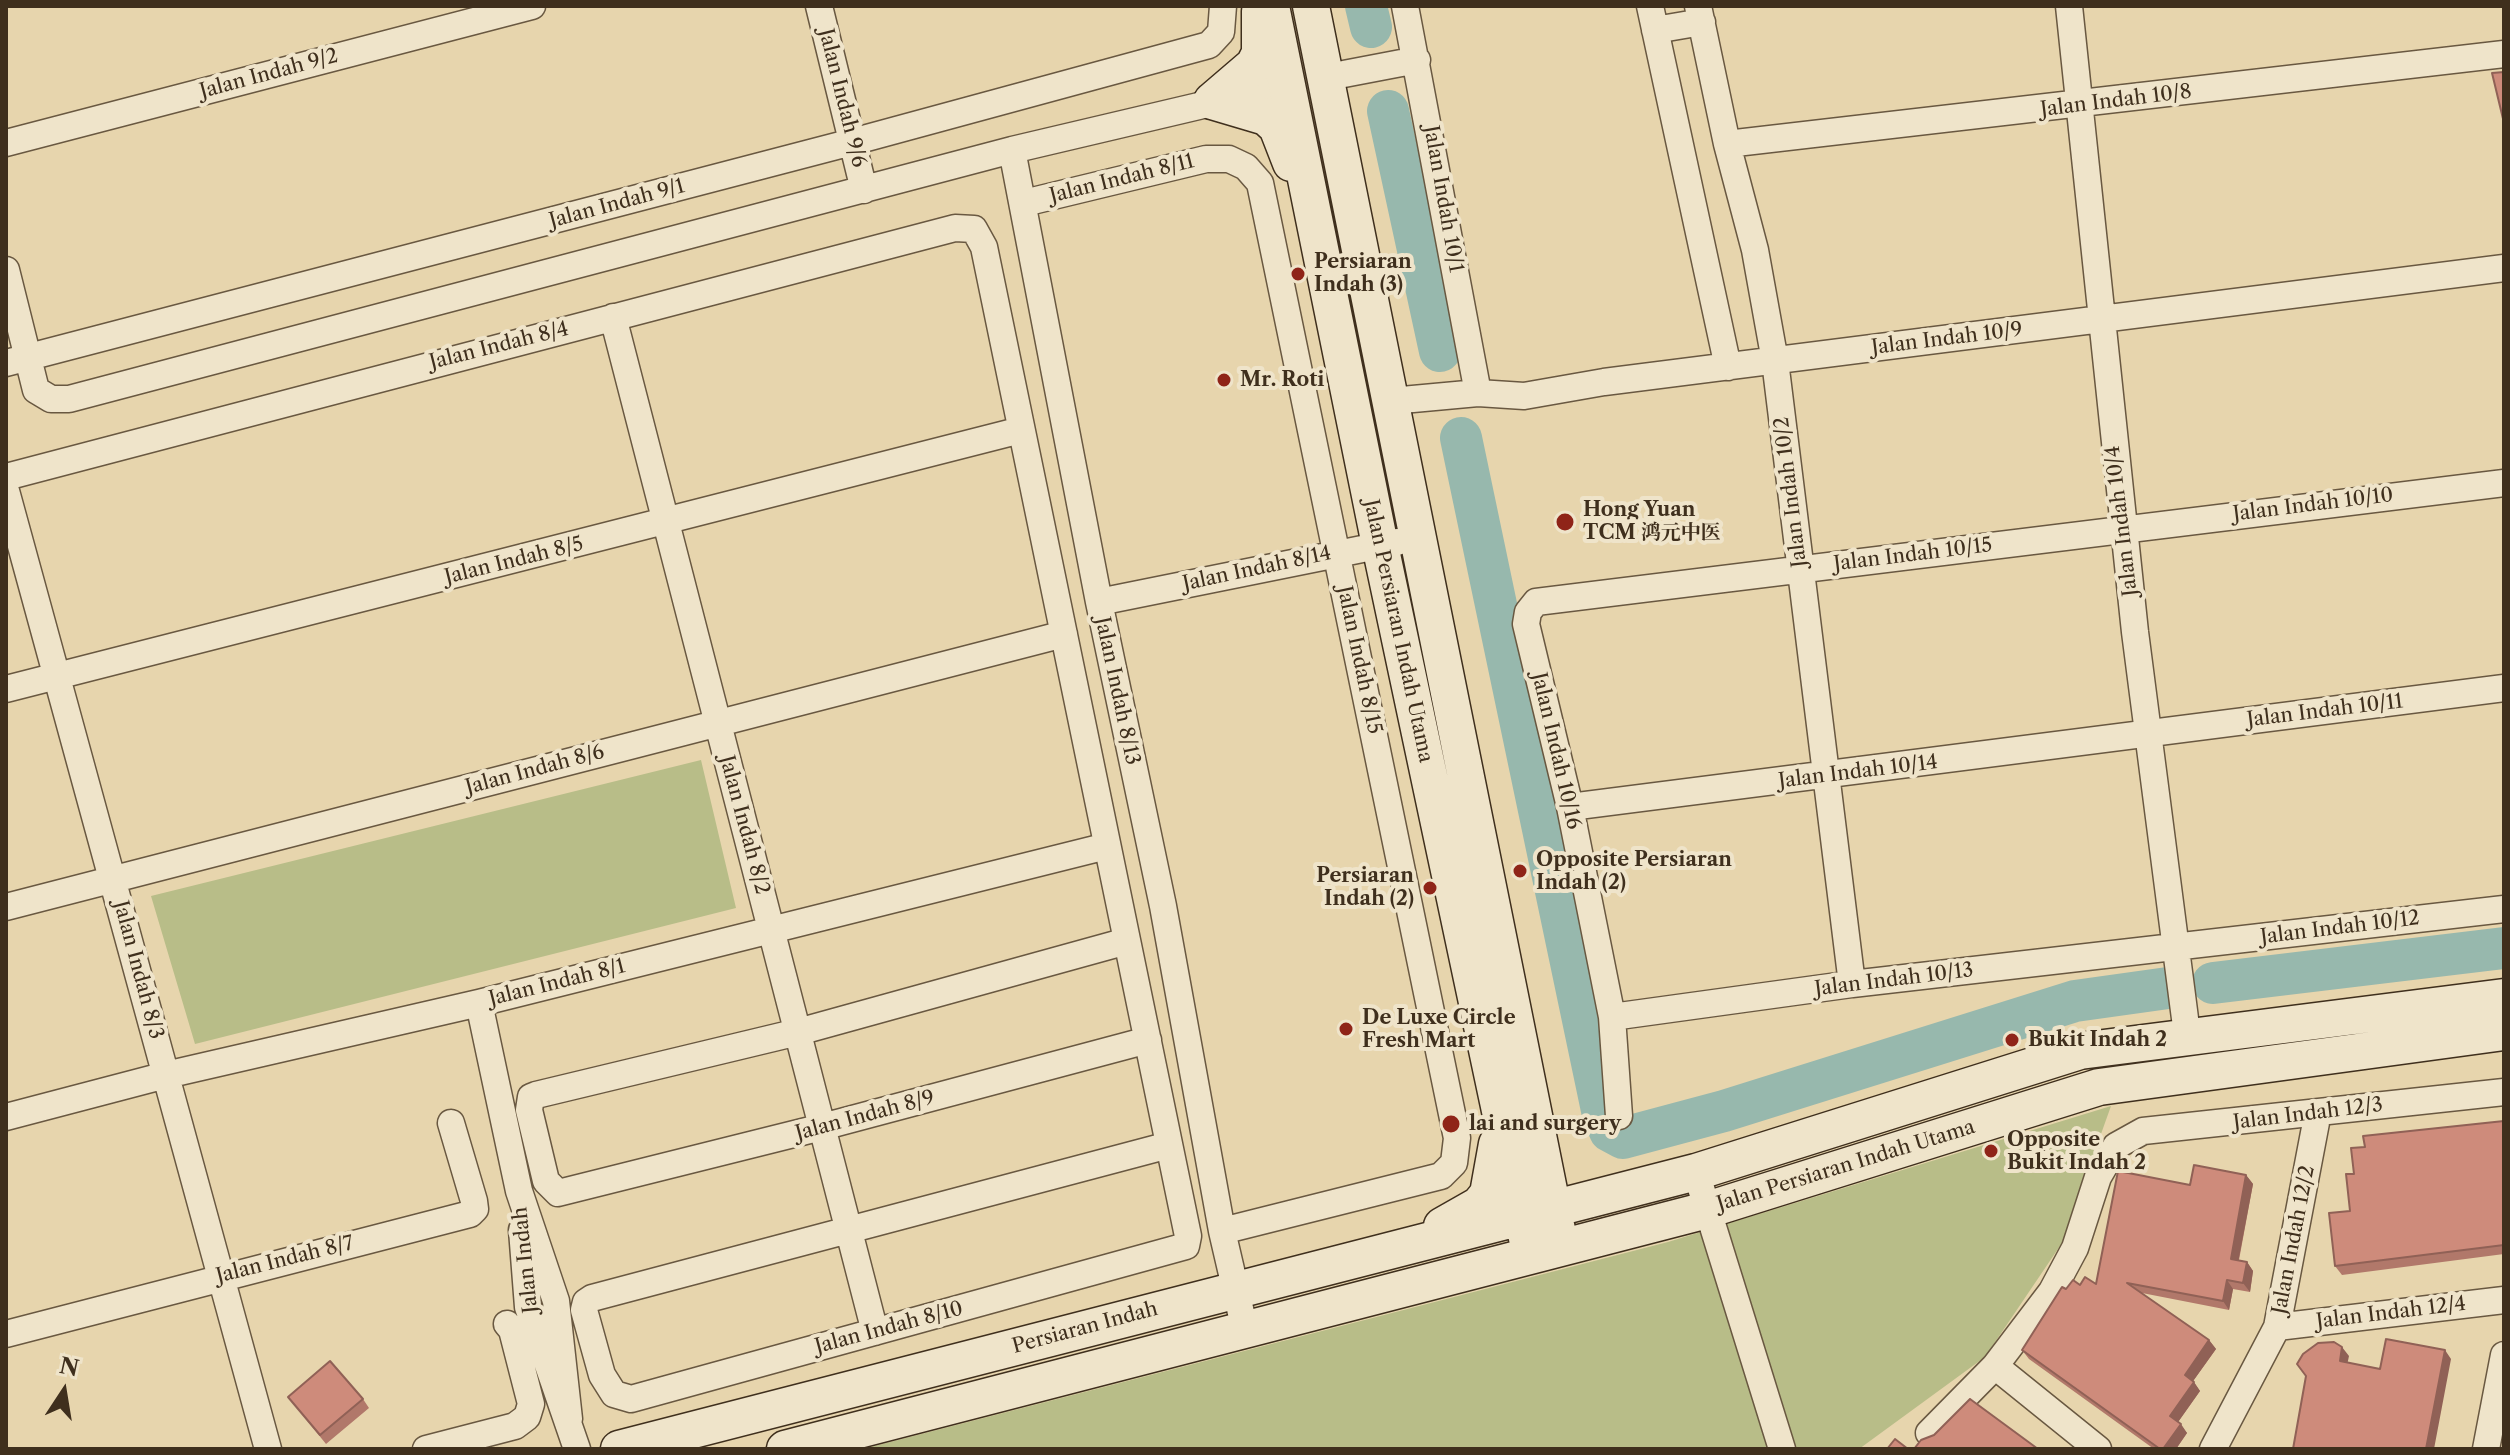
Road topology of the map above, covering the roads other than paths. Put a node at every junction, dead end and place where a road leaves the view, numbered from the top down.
1 (532, 6) edge
2 (819, 6) edge
3 (1259, 6) edge
4 (1271, 6) edge
5 (1299, 6) edge
6 (1311, 6) edge
7 (1405, 6) edge
8 (2069, 6) edge
9 (1700, 14) edge
10 (1652, 18) edge
11 (1222, 19) edge
12 (2504, 54) edge
13 (1417, 60) junction
14 (1328, 77) junction
15 (1288, 85) junction
16 (1212, 101) junction
17 (2077, 106) junction
18 (852, 142) junction
19 (6, 143) edge
20 (1727, 144) junction
21 (1012, 150) junction
22 (1260, 183) joint
23 (864, 190) junction
24 (1024, 203) junction
25 (1356, 228) junction
26 (1320, 243) junction
27 (2504, 268) edge
28 (6, 270) edge
29 (613, 317) junction
30 (2099, 319) junction
31 (17, 360) edge
32 (1775, 361) junction
33 (1728, 367) junction
34 (1478, 393) junction
35 (1391, 401) junction
36 (1021, 430) junction
37 (6, 477) edge
38 (2504, 483) edge
39 (6, 491) edge
40 (666, 523) junction
41 (2123, 528) junction
42 (1417, 540) junction
43 (1380, 545) junction
44 (1336, 552) junction
45 (1801, 569) junction
46 (1099, 602) junction
47 (1526, 624) joint
48 (1064, 634) junction
49 (58, 675) junction
50 (2504, 688) edge
51 (6, 689) edge
52 (718, 722) junction
53 (2147, 733) junction
54 (1826, 776) junction
55 (1570, 807) junction
56 (1107, 846) junction
57 (113, 880) junction
58 (6, 907) edge
59 (2504, 909) edge
60 (771, 929) junction
61 (1127, 941) junction
62 (2176, 946) junction
63 (1852, 984) junction
64 (2504, 997) edge
65 (479, 1003) junction
66 (1612, 1017) junction
67 (798, 1032) junction
68 (2504, 1032) edge
69 (2187, 1034) junction
70 (1148, 1040) junction
71 (2378, 1048) junction
72 (166, 1075) junction
73 (2099, 1087) junction
74 (2504, 1092) edge
75 (1516, 1111) junction
76 (2318, 1112) junction
77 (1619, 1116) dead end
78 (6, 1117) edge
79 (451, 1123) dead end
80 (822, 1127) junction
81 (1169, 1145) junction
82 (1681, 1175) junction
83 (1707, 1210) junction
84 (1537, 1212) junction
85 (849, 1229) junction
86 (1222, 1231) junction
87 (1409, 1245) junction
88 (1546, 1251) junction
89 (221, 1276) junction
90 (1234, 1289) junction
91 (2504, 1300) edge
92 (507, 1324) dead end
93 (2277, 1327) junction
94 (1245, 1330) junction
95 (875, 1332) junction
96 (6, 1334) edge
97 (2504, 1355) edge
98 (1995, 1366) junction
99 (1929, 1433) edge
100 (268, 1449) edge
101 (426, 1449) edge
102 (577, 1449) edge
103 (619, 1449) edge
104 (785, 1449) edge
105 (1782, 1449) edge
106 (2098, 1449) edge
107 (2213, 1449) edge
108 (2486, 1449) edge

1 - 19 street, Jalan Indah 9/2
2 - 18 street, Jalan Indah 9/6
3 - 16 main road
4 - 15 main road, Jalan Persiaran Indah Utama
5 - 15 main road
6 - 14 main road, Jalan Persiaran Indah Utama
7 - 13 street, Jalan Indah 10/1
8 - 17 street, Jalan Indah 10/4
9 - 10 street
9 - 20 street, Jalan Indah 10/2
10 - 33 street
11 - 18 street, Jalan Indah 9/1
12 - 17 street, Jalan Indah 10/8
13 - 14 street
13 - 34 street, Jalan Indah 10/1
14 - 25 main road, Jalan Persiaran Indah Utama
15 - 16 street
15 - 25 main road
15 - 26 main road, Jalan Persiaran Indah Utama
16 - 21 street
16 - 26 main road
17 - 20 street, Jalan Indah 10/8
17 - 30 street, Jalan Indah 10/4
18 - 23 street, Jalan Indah 9/6
18 - 31 street, Jalan Indah 9/1
20 - 32 street, Jalan Indah 10/2
21 - 23 street
21 - 24 street, Jalan Indah 8/13
22 - 24 street, Jalan Indah 8/11
22 - 44 street, Jalan Indah 8/15
23 - 31 street
24 - 46 street, Jalan Indah 8/13
25 - 35 main road, Jalan Persiaran Indah Utama
26 - 43 main road, Jalan Persiaran Indah Utama
27 - 30 street, Jalan Indah 10/9
28 - 31 street
29 - 36 street, Jalan Indah 8/4
29 - 37 street, Jalan Indah 8/4
29 - 40 street, Jalan Indah 8/2
30 - 32 street, Jalan Indah 10/9
30 - 41 street, Jalan Indah 10/4
32 - 33 street, Jalan Indah 10/9
32 - 45 street, Jalan Indah 10/2
33 - 34 street, Jalan Indah 10/9
34 - 35 street, Jalan Indah 10/9
35 - 42 main road, Jalan Persiaran Indah Utama
36 - 40 street, Jalan Indah 8/5
36 - 48 street
38 - 41 street, Jalan Indah 10/10
39 - 49 street, Jalan Indah 8/3
40 - 49 street, Jalan Indah 8/5
40 - 52 street, Jalan Indah 8/2
41 - 45 street, Jalan Indah 10/15
41 - 53 street, Jalan Indah 10/4
42 - 43 street, Jalan Indah 8/14
42 - 75 main road, Jalan Persiaran Indah Utama
43 - 44 street, Jalan Indah 8/14
43 - 75 main road, Jalan Persiaran Indah Utama
44 - 46 street, Jalan Indah 8/14
44 - 86 street, Jalan Indah 8/15
45 - 47 street, Jalan Indah 10/15
45 - 54 street, Jalan Indah 10/2
46 - 86 street, Jalan Indah 8/13
47 - 55 street, Jalan Indah 10/16
48 - 52 street, Jalan Indah 8/6
48 - 56 street
49 - 51 street, Jalan Indah 8/5
49 - 57 street, Jalan Indah 8/3
50 - 53 street, Jalan Indah 10/11
52 - 57 street, Jalan Indah 8/6
52 - 60 street, Jalan Indah 8/2
53 - 54 street, Jalan Indah 10/14
53 - 62 street, Jalan Indah 10/4
54 - 55 street, Jalan Indah 10/14
54 - 63 street, Jalan Indah 10/2
55 - 66 street, Jalan Indah 10/16
56 - 60 street, Jalan Indah 8/1
56 - 61 street
57 - 58 street, Jalan Indah 8/6
57 - 72 street, Jalan Indah 8/3
59 - 62 street, Jalan Indah 10/12
60 - 65 street, Jalan Indah 8/1
60 - 67 street, Jalan Indah 8/2
61 - 67 street
61 - 70 street
62 - 63 street, Jalan Indah 10/13
62 - 69 street, Jalan Indah 10/4
63 - 66 street, Jalan Indah 10/13
64 - 69 main road, Jalan Persiaran Indah Utama
65 - 72 street, Jalan Indah 8/1
65 - 102 street, Jalan Indah
66 - 77 street, Jalan Indah 10/16
67 - 80 street, Jalan Indah 8/2
67 - 80 street, Jalan Indah 8/9
68 - 71 main road, Jalan Persiaran Indah Utama
69 - 71 main road
69 - 73 main road
69 - 82 main road, Jalan Persiaran Indah Utama
70 - 80 street, Jalan Indah 8/9
70 - 81 street
71 - 73 main road, Jalan Persiaran Indah Utama
72 - 78 street, Jalan Indah 8/1
72 - 89 street, Jalan Indah 8/3
73 - 83 main road, Jalan Persiaran Indah Utama
74 - 76 street, Jalan Indah 12/3
75 - 82 main road
75 - 84 main road, Jalan Persiaran Indah Utama
75 - 87 main road
76 - 93 street, Jalan Indah 12/2
76 - 98 street, Jalan Indah 12/3
79 - 89 street, Jalan Indah 8/7
80 - 85 street, Jalan Indah 8/2
81 - 85 street
81 - 95 street, Jalan Indah 8/10
82 - 83 street
82 - 84 main road, Jalan Persiaran Indah Utama
83 - 88 main road, Jalan Persiaran Indah Utama
83 - 105 street
84 - 87 main road, Persiaran Indah
84 - 88 main road, Jalan Persiaran Indah Utama
85 - 95 street, Jalan Indah 8/2
85 - 95 street, Jalan Indah 8/10
86 - 90 street, Jalan Indah 8/13
87 - 90 main road, Persiaran Indah
88 - 94 main road
89 - 96 street, Jalan Indah 8/7
89 - 100 street, Jalan Indah 8/3
90 - 94 street, Jalan Indah 8/13
90 - 103 main road, Persiaran Indah
91 - 93 street, Jalan Indah 12/4
92 - 101 street
93 - 107 street, Jalan Indah 12/2
94 - 104 main road
97 - 108 street
98 - 99 street
98 - 106 street

